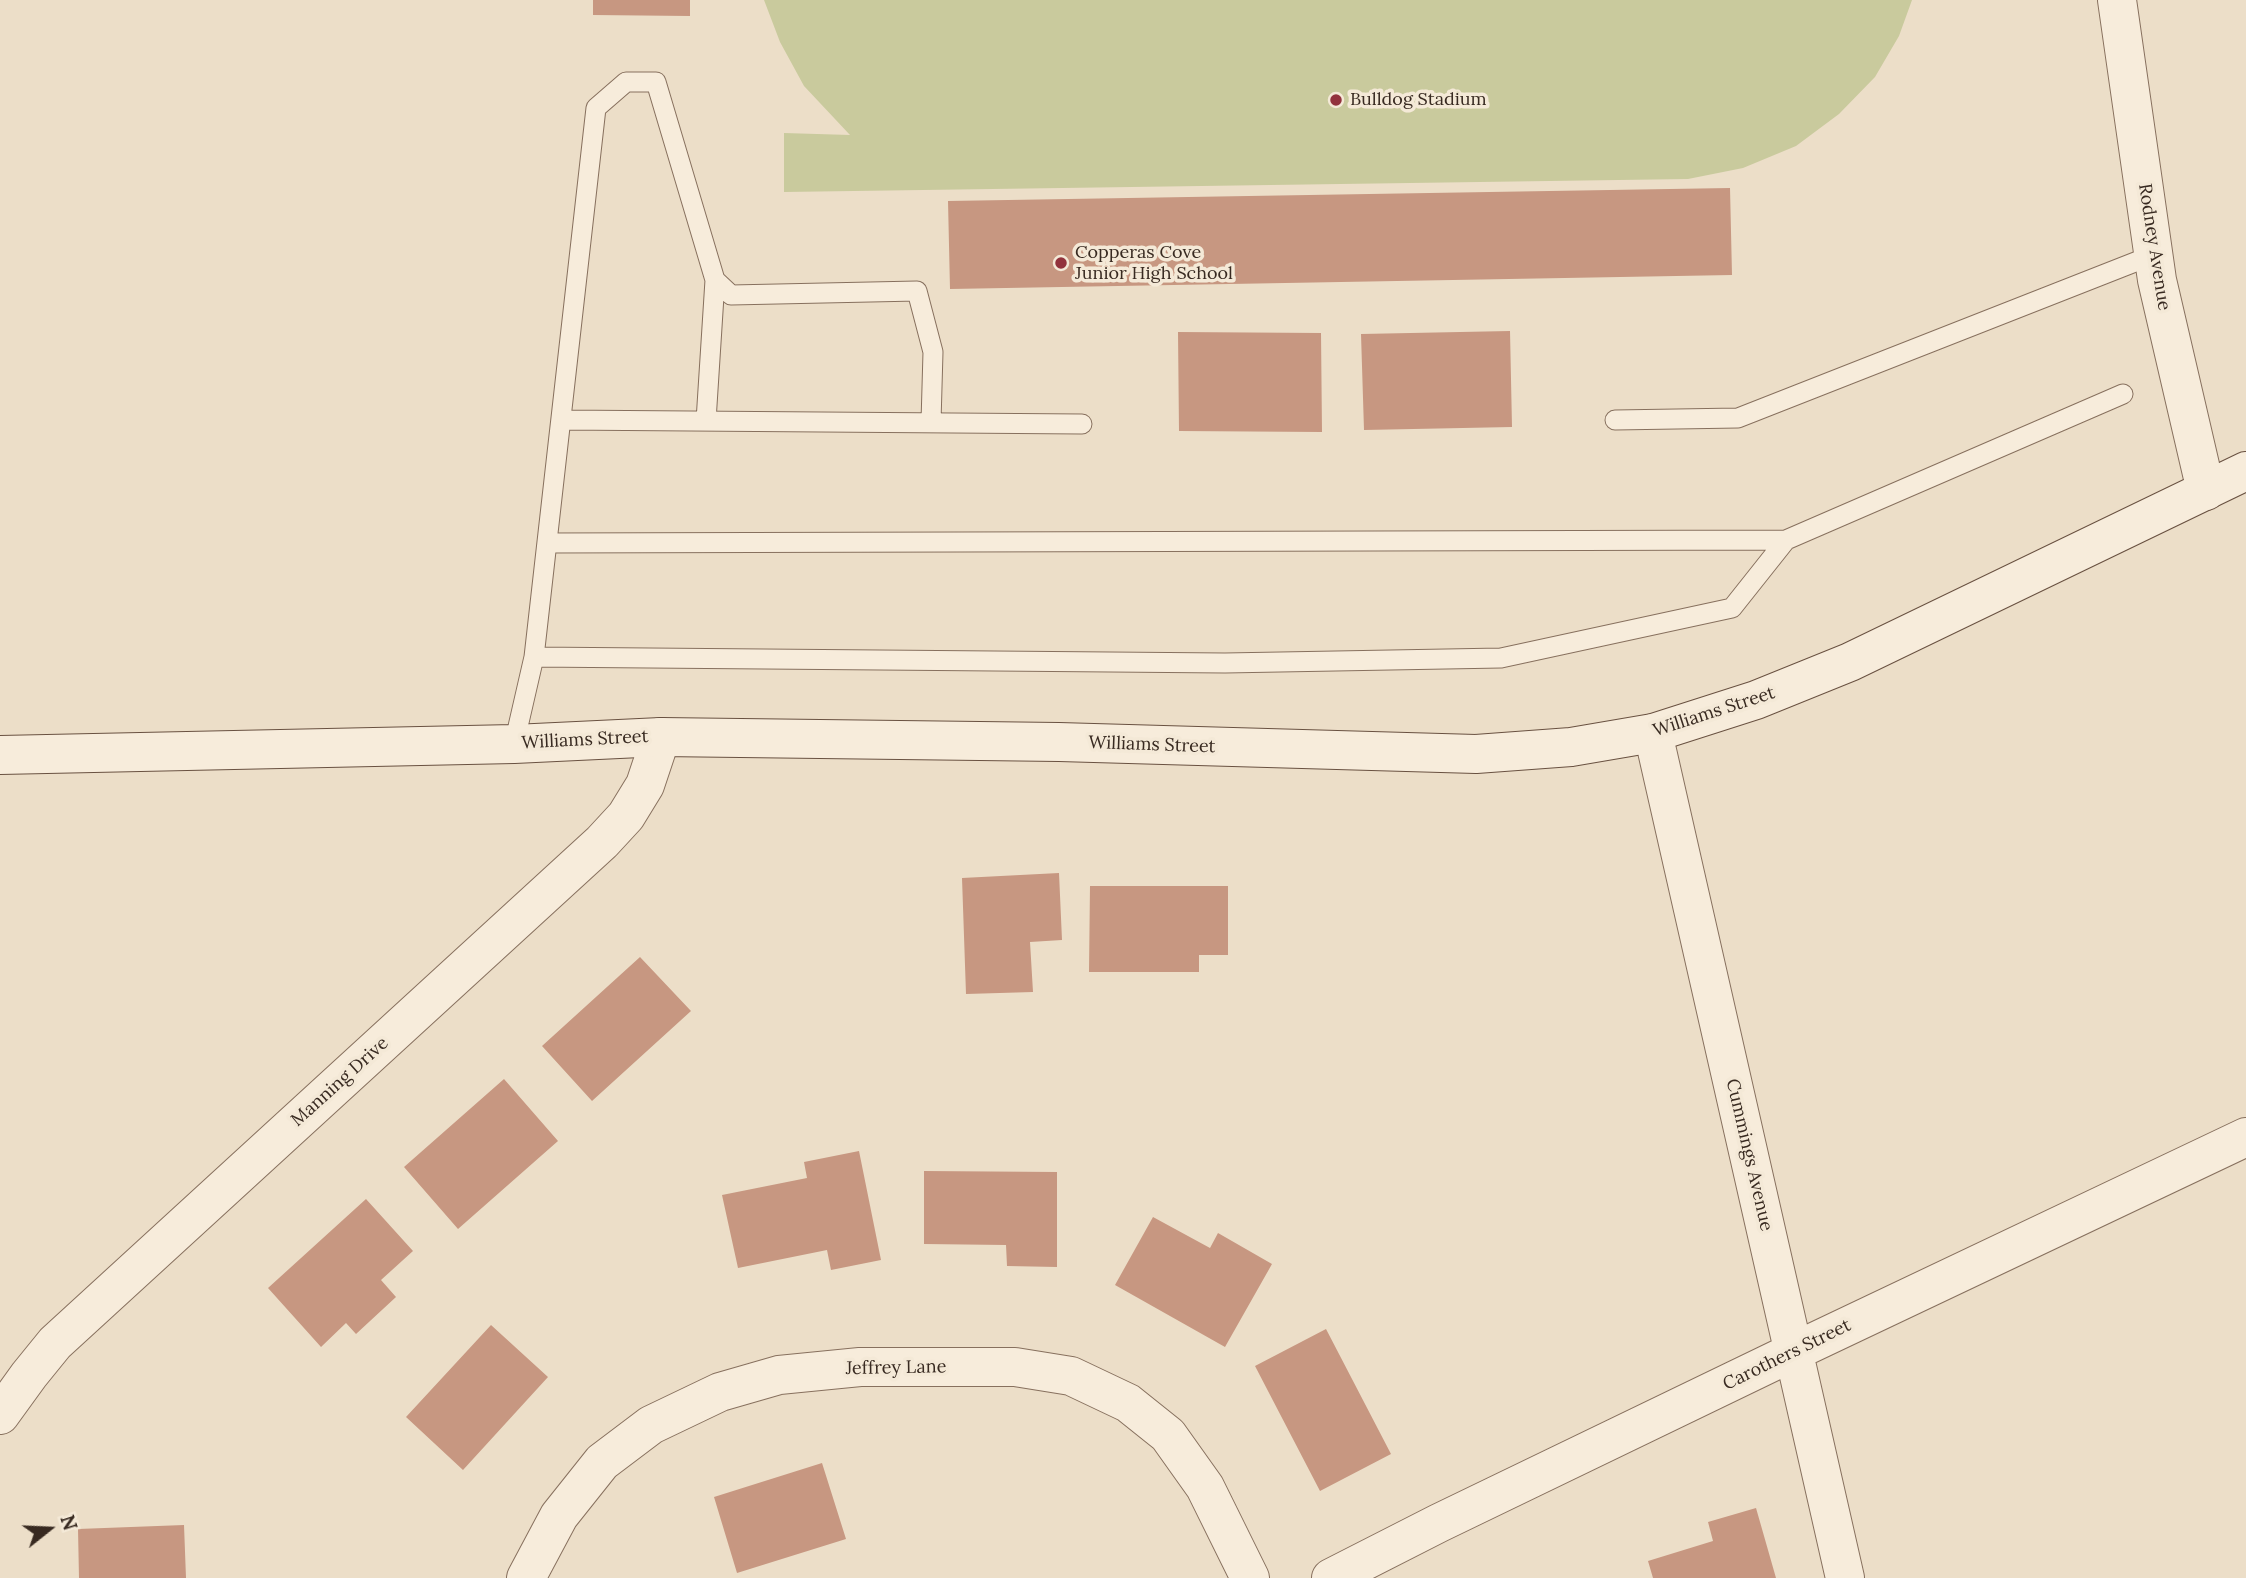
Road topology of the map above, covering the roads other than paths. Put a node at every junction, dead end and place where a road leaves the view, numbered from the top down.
1 (2117, 0) edge
2 (2153, 255) junction
3 (715, 280) junction
4 (2123, 394) dead end
5 (561, 420) junction
6 (1615, 420) dead end
7 (706, 421) junction
8 (931, 422) junction
9 (1082, 424) dead end
10 (2246, 471) edge
11 (2206, 491) junction
12 (1786, 540) junction
13 (547, 543) junction
14 (534, 657) junction
15 (1653, 733) junction
16 (661, 737) junction
17 (513, 744) junction
18 (0, 755) edge
19 (2246, 1138) edge
20 (1793, 1352) junction
21 (0, 1415) edge
22 (526, 1578) edge
23 (1250, 1578) edge
24 (1331, 1578) edge
25 (1845, 1578) edge

1 - 2 street, Rodney Avenue
2 - 6 lane
2 - 11 street, Rodney Avenue
3 - 5 lane
3 - 7 lane
3 - 8 lane
4 - 12 lane
5 - 7 lane
5 - 13 lane
7 - 8 lane
8 - 9 lane
10 - 11 street, Williams Street
11 - 15 street, Williams Street
12 - 13 lane
12 - 14 lane
13 - 14 lane
14 - 17 lane
15 - 16 street, Williams Street
15 - 20 street, Cummings Avenue
16 - 17 street, Williams Street
16 - 21 street, Manning Drive
17 - 18 street, Williams Street
19 - 20 street, Carothers Street
20 - 24 street, Carothers Street
20 - 25 street, Cummings Avenue
22 - 23 street, Jeffrey Lane

